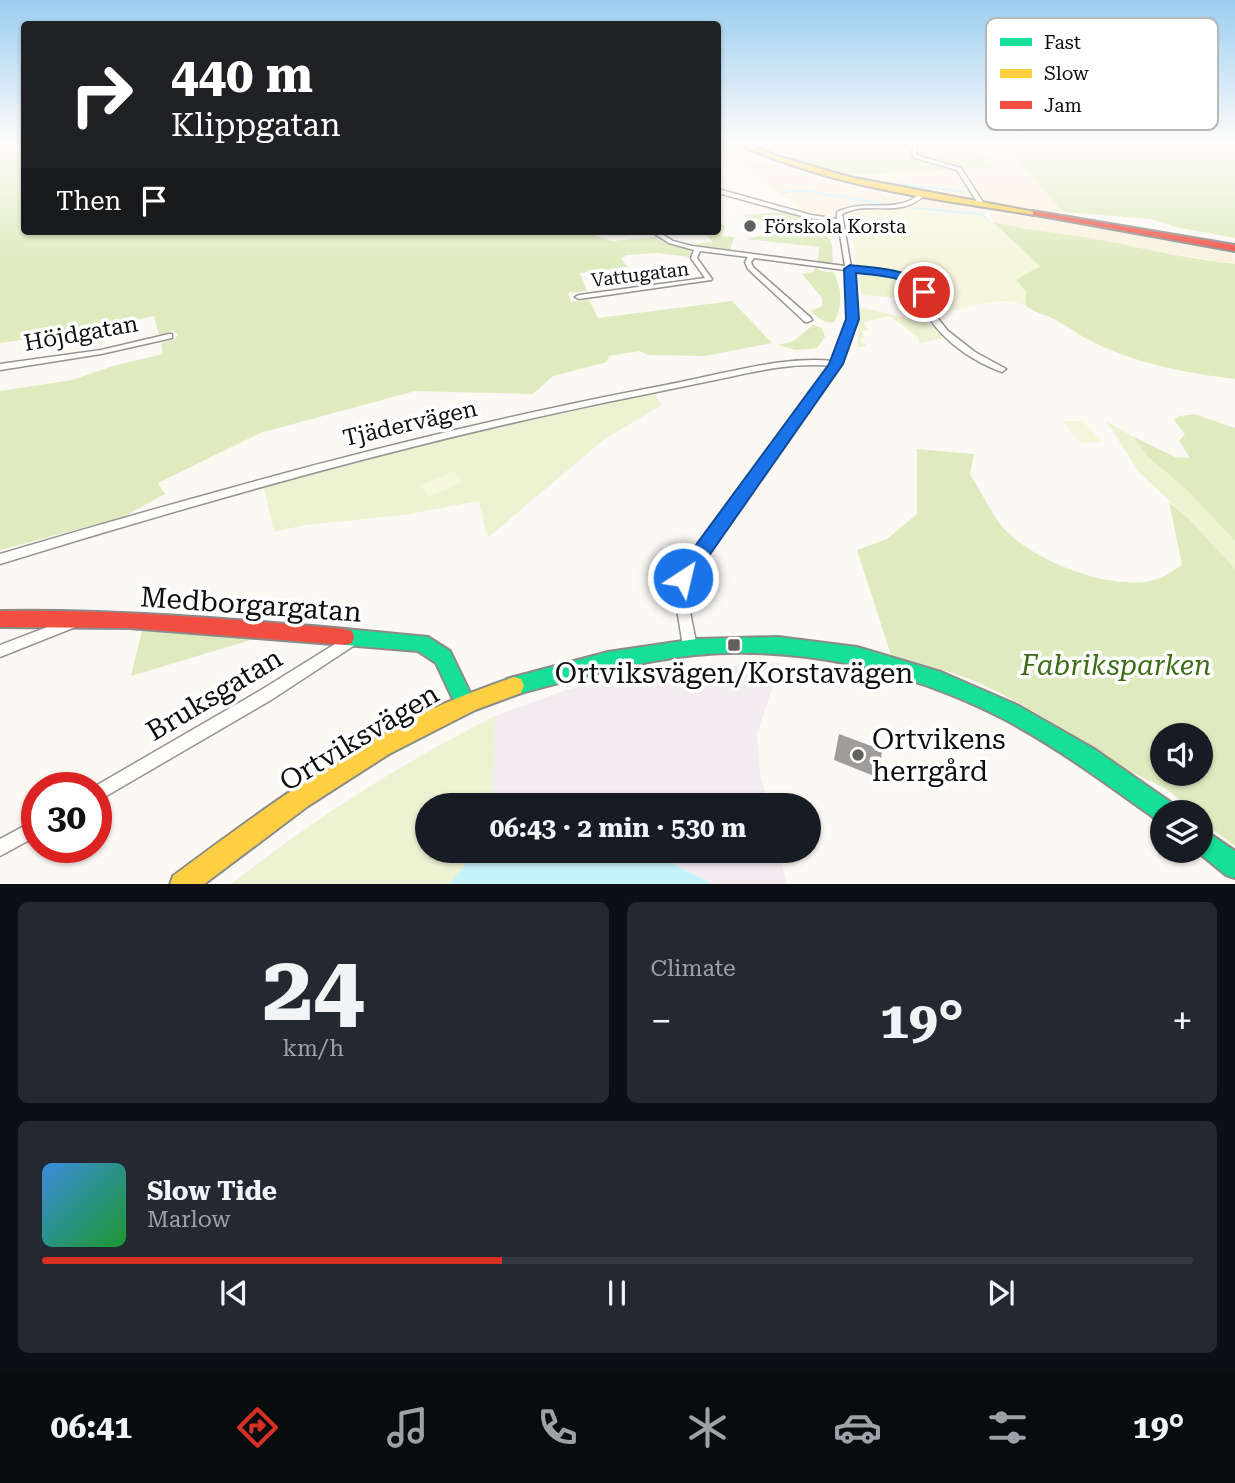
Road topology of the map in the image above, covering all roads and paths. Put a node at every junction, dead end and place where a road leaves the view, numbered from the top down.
1 (874, 183) edge
2 (968, 183) edge
3 (721, 192) edge
4 (923, 194) junction
5 (981, 204) junction
6 (840, 221) junction
7 (660, 235) edge
8 (1235, 248) edge
9 (698, 249) junction
10 (752, 256) junction
11 (850, 269) junction
12 (579, 297) dead end
13 (808, 320) dead end
14 (169, 336) dead end
15 (836, 364) junction
16 (0, 367) edge
17 (1002, 369) dead end
18 (0, 559) edge
19 (86, 618) junction
20 (0, 619) edge
21 (356, 637) junction
22 (690, 647) junction
23 (0, 651) edge
24 (465, 703) junction
25 (112, 785) edge
26 (1150, 801) edge
27 (21, 836) edge
28 (0, 848) edge
29 (1213, 849) edge
30 (1235, 866) edge
31 (182, 884) edge

1 - 4 street
2 - 5 street
3 - 6 street
4 - 5 street
4 - 6 street
5 - 8 street
6 - 11 street
7 - 9 street
9 - 10 street
9 - 12 street, Vattugatan
10 - 11 street
10 - 13 street
11 - 15 street
11 - 17 street
14 - 16 street, Höjdgatan
15 - 18 street, Tjädervägen
15 - 22 street
19 - 20 street, Medborgargatan
19 - 21 street, Medborgargatan
19 - 23 street
21 - 24 street, Medborgargatan
21 - 25 street, Bruksgatan
22 - 24 street, Ortviksvägen
22 - 26 street, Ortviksvägen
24 - 31 street, Ortviksvägen
27 - 28 street
29 - 30 street

